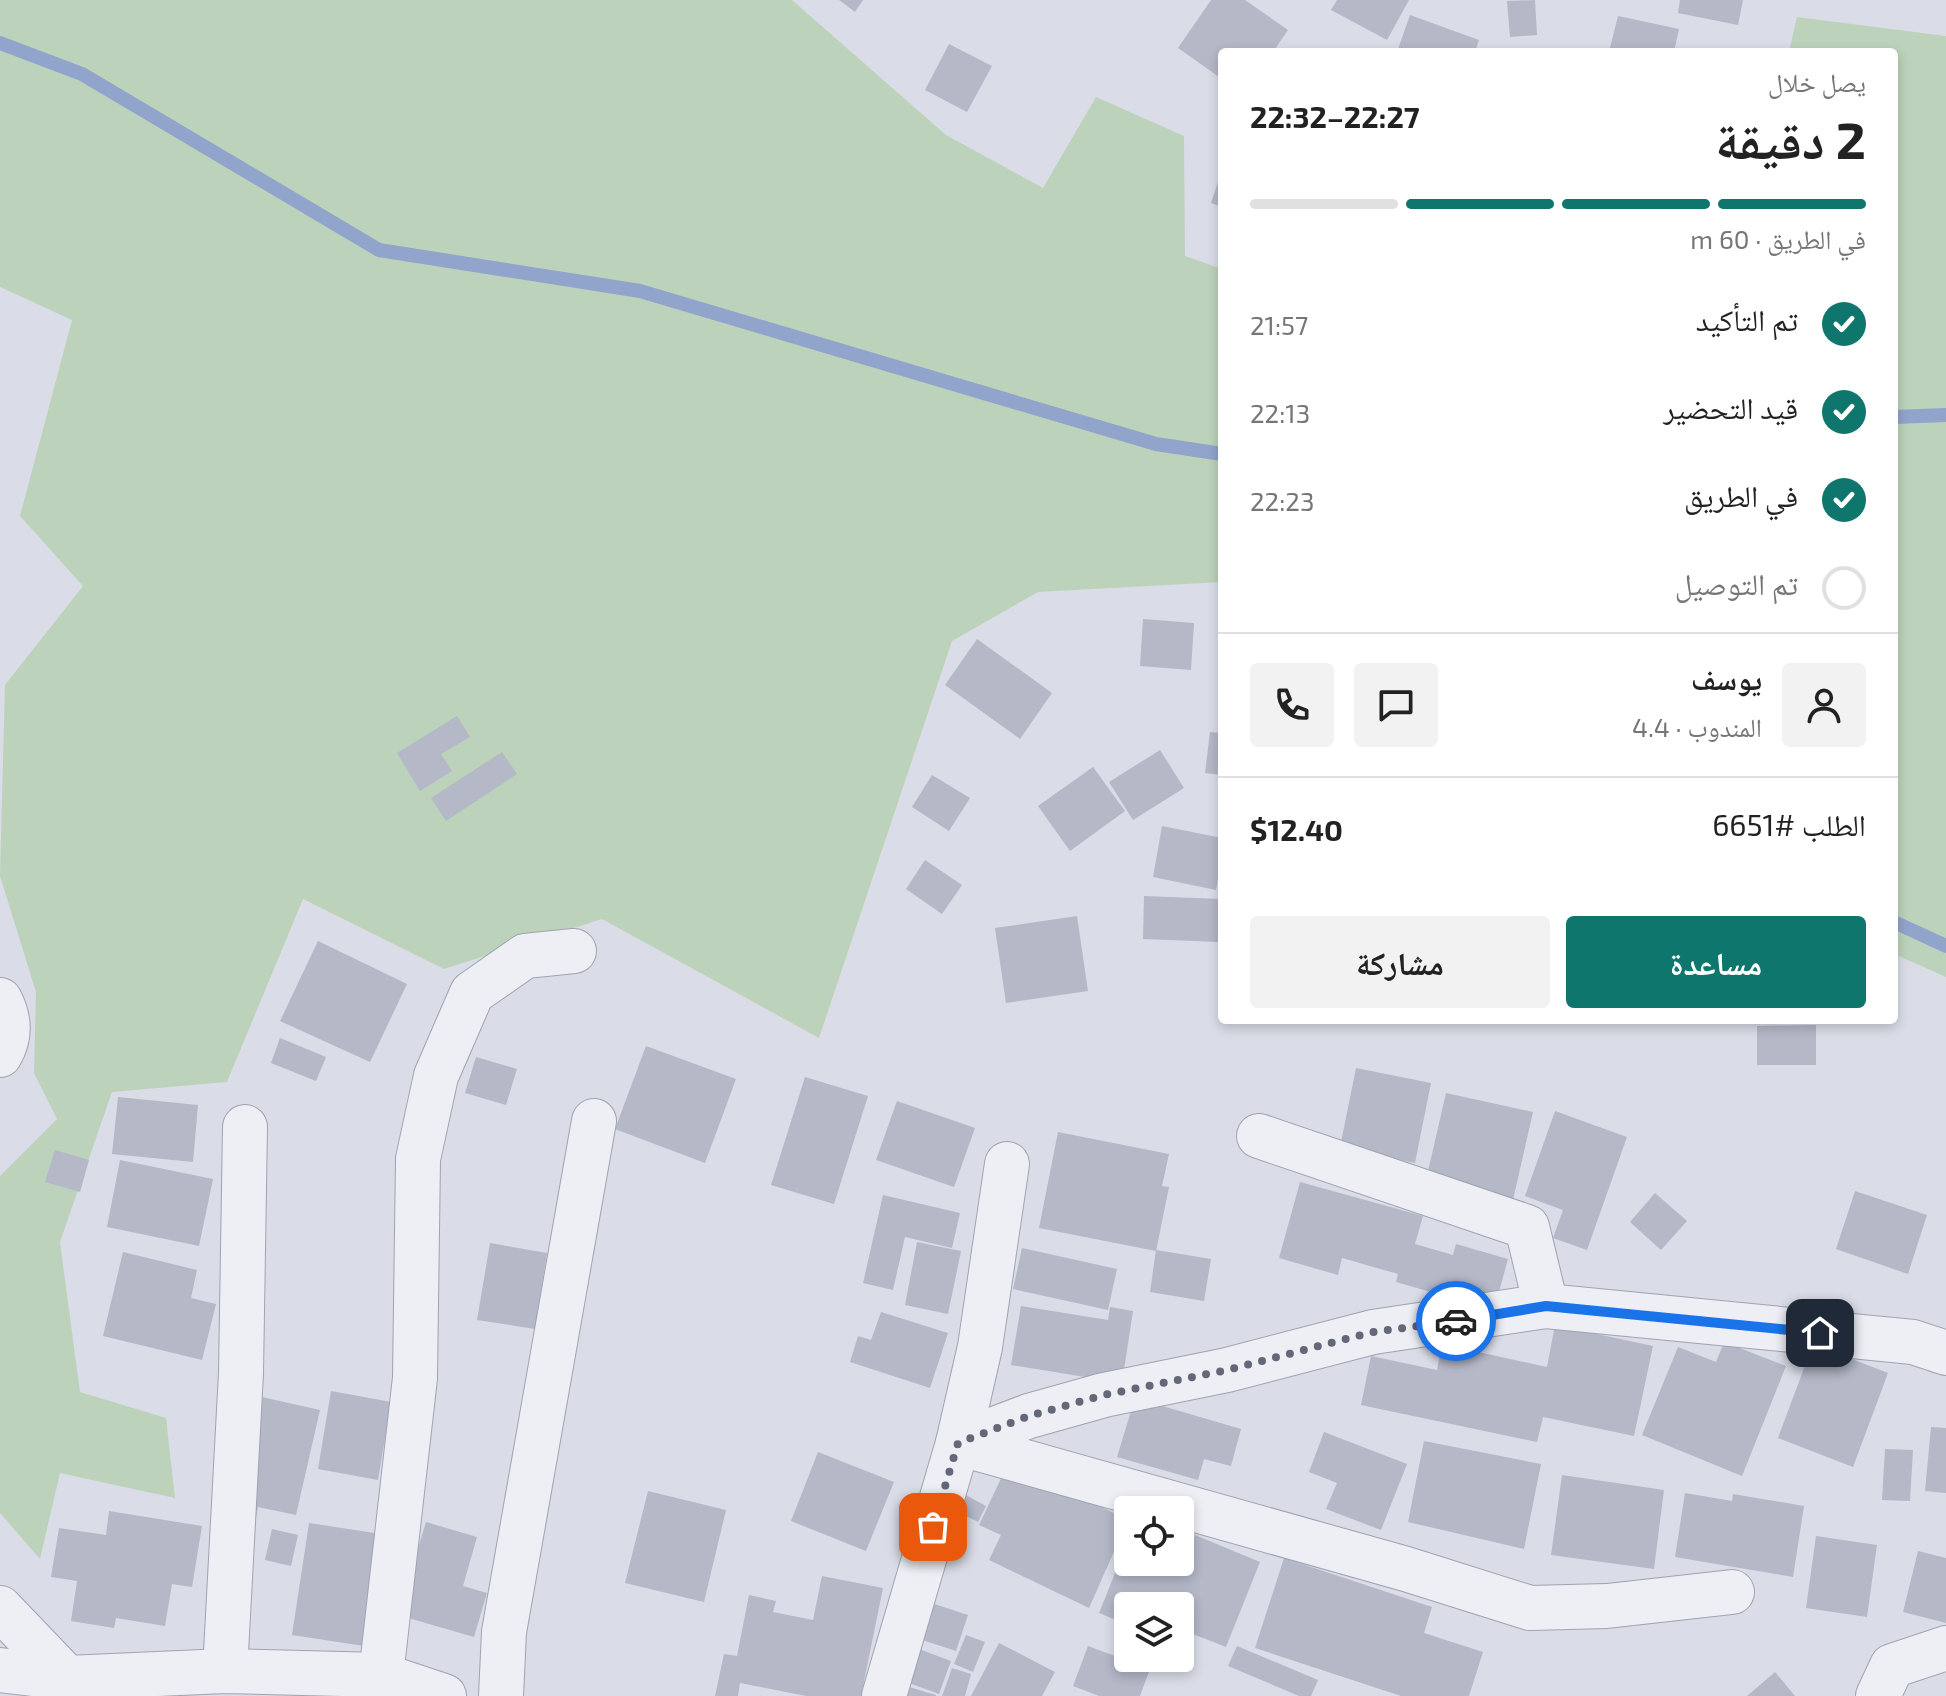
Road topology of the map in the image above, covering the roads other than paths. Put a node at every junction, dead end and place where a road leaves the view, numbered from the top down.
1 (574, 951) dead end
2 (0, 1000) edge
3 (0, 1055) edge
4 (594, 1121) dead end
5 (245, 1127) dead end
6 (1259, 1136) dead end
7 (1007, 1164) dead end
8 (1546, 1306) junction
9 (1946, 1353) edge
10 (958, 1443) junction
11 (1732, 1592) dead end
12 (0, 1608) edge
13 (1946, 1648) edge
14 (0, 1670) edge
15 (225, 1671) junction
16 (381, 1675) junction
17 (67, 1678) junction
18 (444, 1696) edge
19 (501, 1696) edge
20 (884, 1696) edge
21 (1878, 1696) edge

1 - 16 street
2 - 3 street
4 - 19 street
5 - 15 street
6 - 8 street
7 - 10 street
8 - 9 street
8 - 10 street
10 - 11 street
10 - 20 street
12 - 17 street
13 - 21 street
14 - 17 street
15 - 16 street
15 - 17 street
16 - 18 street

